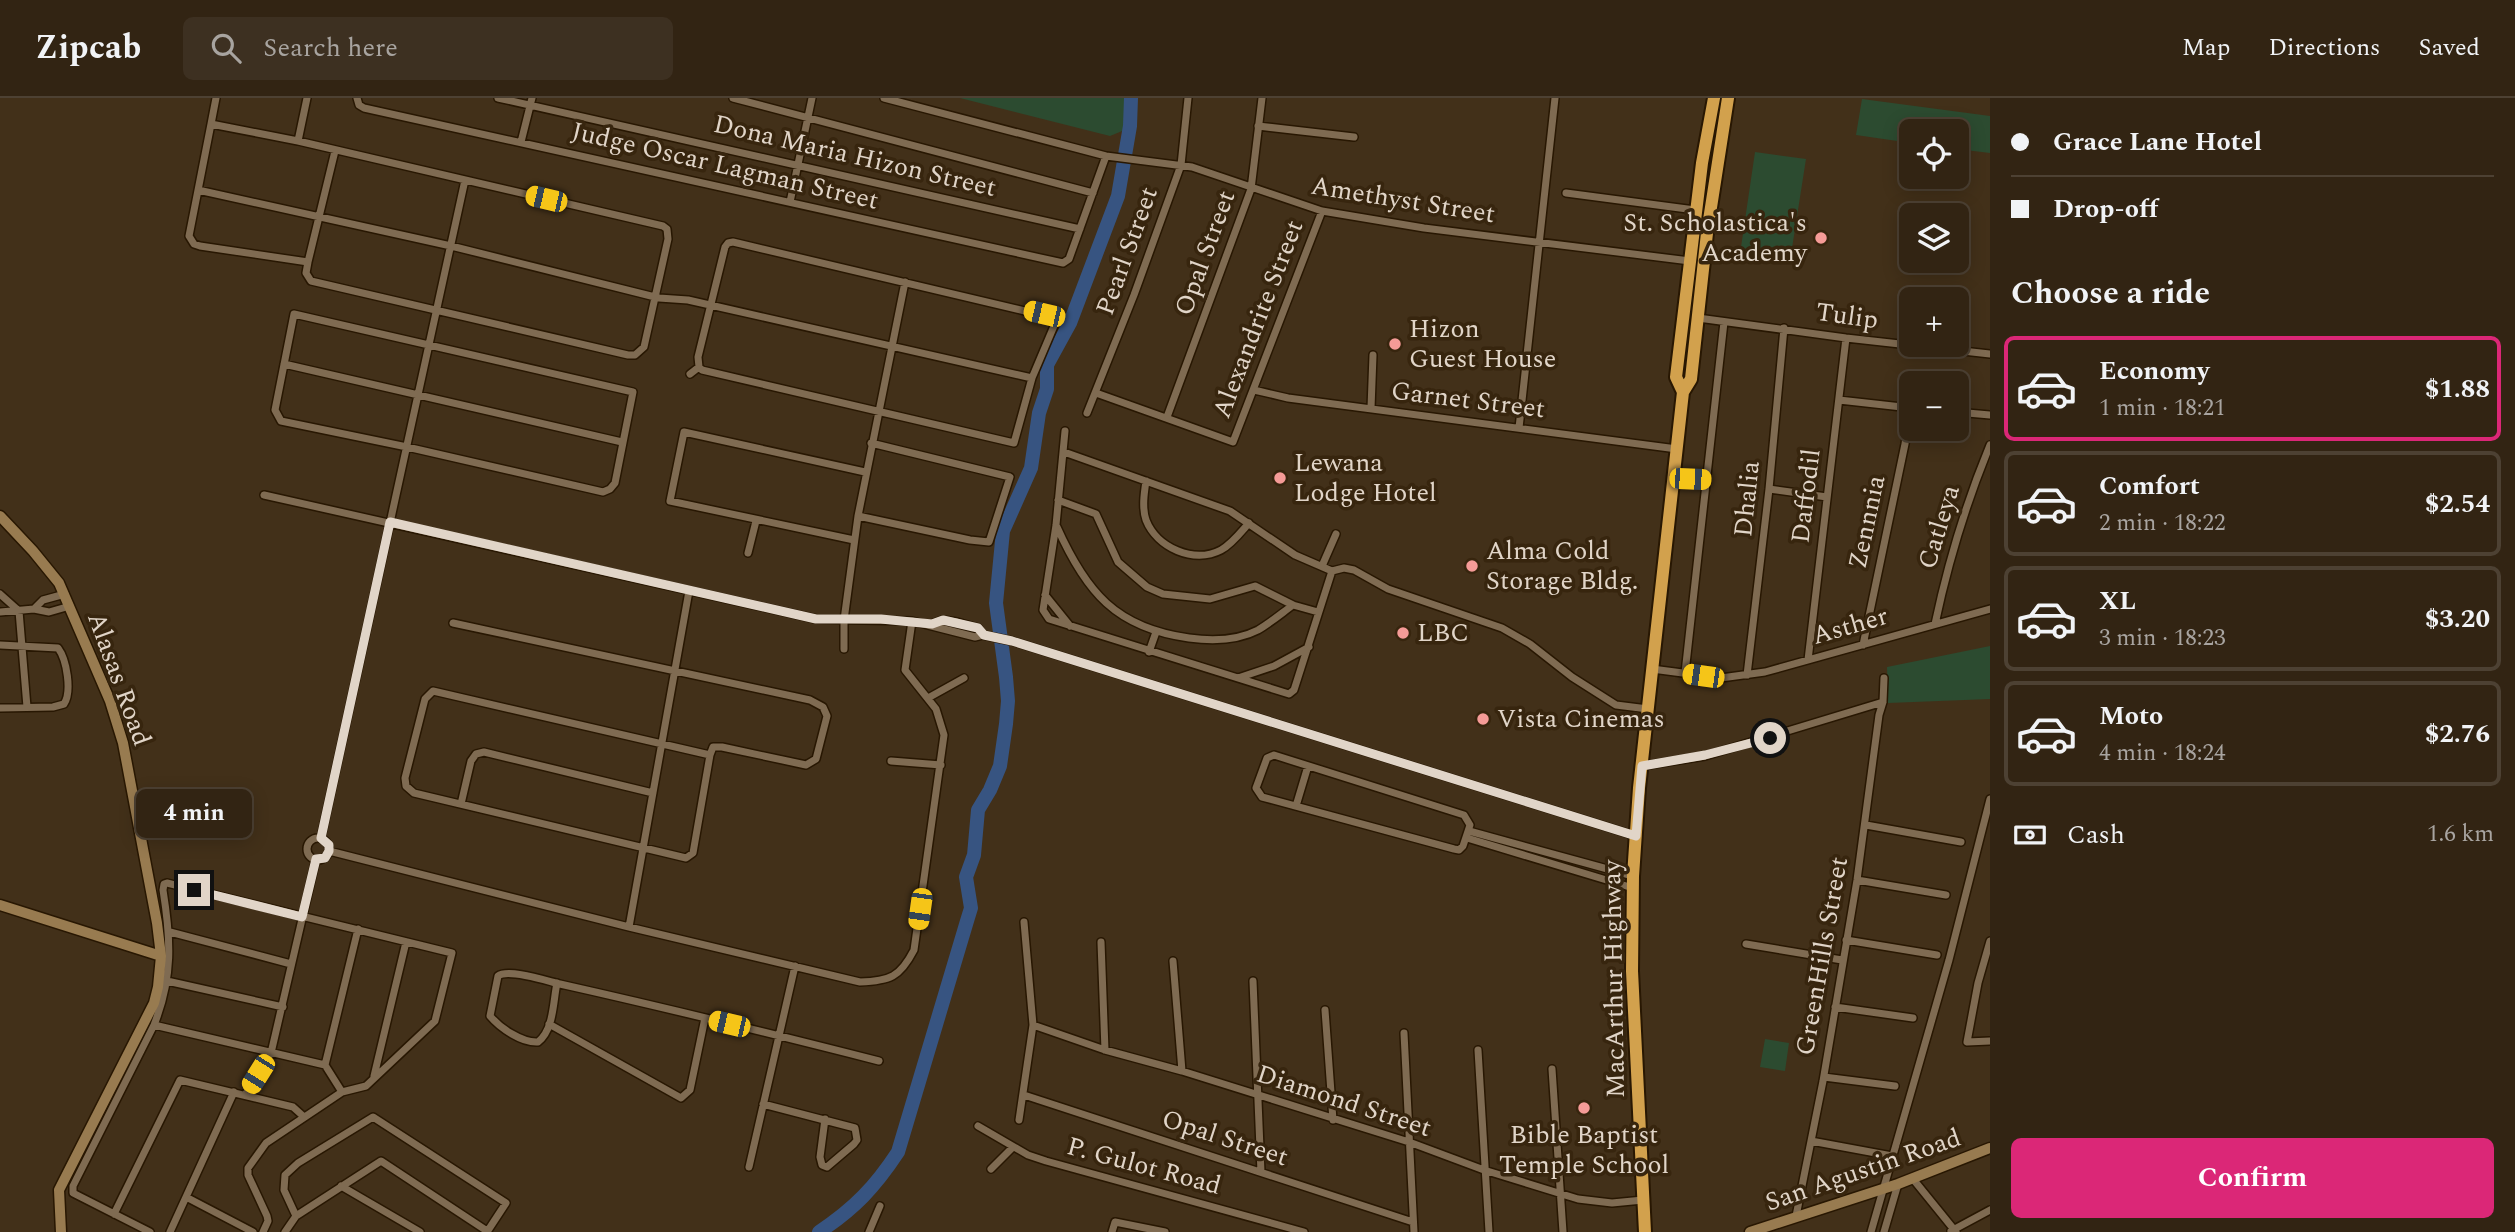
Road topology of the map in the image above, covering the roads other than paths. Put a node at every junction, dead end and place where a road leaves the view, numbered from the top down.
1 (216, 98) edge
2 (307, 98) edge
3 (357, 98) edge
4 (498, 98) edge
5 (733, 98) edge
6 (812, 98) edge
7 (884, 98) edge
8 (1188, 98) edge
9 (1262, 98) edge
10 (1555, 98) edge
11 (1714, 98) edge
12 (1728, 98) edge
13 (531, 102) edge
14 (808, 118) junction
15 (211, 124) junction
16 (1258, 126) junction
17 (1354, 137) dead end
18 (298, 141) junction
19 (521, 142) junction
20 (335, 151) junction
21 (1106, 156) junction
22 (798, 165) junction
23 (1181, 165) junction
24 (465, 180) junction
25 (1251, 189) junction
26 (198, 190) junction
27 (1093, 193) junction
28 (1566, 193) dead end
29 (790, 202) junction
30 (1695, 210) junction
31 (1322, 211) junction
32 (320, 217) junction
33 (1080, 229) junction
34 (1541, 243) junction
35 (451, 246) junction
36 (1690, 261) junction
37 (308, 262) junction
38 (905, 282) junction
39 (655, 296) junction
40 (711, 306) junction
41 (438, 311) junction
42 (1698, 318) junction
43 (1724, 322) junction
44 (1784, 328) junction
45 (1846, 338) junction
46 (430, 345) junction
47 (891, 345) junction
48 (1990, 354) edge
49 (1373, 355) dead end
50 (284, 364) junction
51 (699, 367) junction
52 (690, 374) dead end
53 (1032, 378) junction
54 (1254, 390) junction
55 (1096, 393) junction
56 (1683, 393) junction
57 (418, 396) junction
58 (1839, 400) junction
59 (1899, 407) edge
60 (1371, 408) junction
61 (878, 410) junction
62 (1087, 413) dead end
63 (1969, 413) edge
64 (1990, 415) edge
65 (1167, 417) junction
66 (1519, 428) junction
67 (1065, 431) dead end
68 (1905, 441) edge
69 (622, 442) junction
70 (872, 443) junction
71 (1990, 445) edge
72 (407, 447) junction
73 (1676, 449) junction
74 (1064, 452) junction
75 (865, 472) junction
76 (1674, 478) junction
77 (1707, 480) junction
78 (1146, 481) junction
79 (1769, 489) junction
80 (264, 495) dead end
81 (1827, 497) junction
82 (1058, 500) junction
83 (0, 516) edge
84 (858, 516) junction
85 (756, 521) junction
86 (390, 522) junction
87 (1249, 523) junction
88 (1056, 525) junction
89 (1336, 534) dead end
90 (854, 540) junction
91 (748, 553) dead end
92 (1322, 566) junction
93 (1332, 571) junction
94 (689, 592) junction
95 (0, 594) edge
96 (65, 594) junction
97 (1045, 595) junction
98 (1293, 605) junction
99 (70, 606) junction
100 (34, 609) junction
101 (1990, 609) edge
102 (19, 611) junction
103 (0, 612) edge
104 (1318, 612) junction
105 (844, 620) junction
106 (912, 621) junction
107 (453, 623) dead end
108 (1935, 624) junction
109 (1070, 626) junction
110 (1156, 632) junction
111 (0, 645) edge
112 (1863, 645) junction
113 (23, 646) junction
114 (1309, 647) junction
115 (844, 649) dead end
116 (1149, 652) junction
117 (1808, 660) junction
118 (1652, 669) junction
119 (675, 671) junction
120 (1685, 673) junction
121 (1747, 675) junction
122 (964, 678) dead end
123 (1238, 678) junction
124 (1884, 678) dead end
125 (928, 698) junction
126 (1883, 702) junction
127 (27, 707) junction
128 (0, 708) edge
129 (1648, 709) junction
130 (662, 743) junction
131 (710, 755) junction
132 (891, 761) dead end
133 (941, 765) junction
134 (1308, 766) junction
135 (1642, 766) junction
136 (653, 793) junction
137 (1990, 799) edge
138 (461, 804) junction
139 (1296, 806) junction
140 (1866, 825) junction
141 (1468, 835) junction
142 (1636, 836) junction
143 (321, 838) junction
144 (1961, 842) dead end
145 (644, 849) junction
146 (329, 851) junction
147 (316, 859) junction
148 (1857, 880) junction
149 (1633, 882) junction
150 (1946, 895) dead end
151 (0, 905) edge
152 (302, 917) junction
153 (1024, 922) dead end
154 (629, 927) junction
155 (358, 929) junction
156 (170, 932) junction
157 (1846, 940) junction
158 (1990, 941) edge
159 (406, 942) junction
160 (1101, 943) dead end
161 (1746, 944) dead end
162 (161, 956) junction
163 (1937, 956) dead end
164 (1842, 960) junction
165 (1173, 961) dead end
166 (291, 964) junction
167 (795, 966) junction
168 (167, 981) junction
169 (1253, 981) dead end
170 (557, 983) junction
171 (283, 1007) junction
172 (1835, 1007) junction
173 (1325, 1010) dead end
174 (705, 1018) junction
175 (1913, 1018) dead end
176 (549, 1024) junction
177 (154, 1025) junction
178 (1033, 1025) junction
179 (1404, 1033) dead end
180 (778, 1035) junction
181 (1990, 1041) edge
182 (1105, 1050) junction
183 (1478, 1050) dead end
184 (271, 1053) junction
185 (879, 1061) dead end
186 (326, 1065) junction
187 (1552, 1069) dead end
188 (1182, 1071) junction
189 (374, 1076) junction
190 (1824, 1077) junction
191 (1895, 1086) dead end
192 (342, 1091) junction
193 (234, 1092) junction
194 (245, 1095) junction
195 (1258, 1095) junction
196 (1024, 1096) junction
197 (763, 1104) junction
198 (303, 1116) junction
199 (825, 1119) junction
200 (1019, 1120) dead end
201 (1333, 1120) junction
202 (978, 1126) dead end
203 (1811, 1140) junction
204 (1409, 1142) junction
205 (1013, 1147) junction
206 (1990, 1148) edge
207 (1892, 1156) junction
208 (749, 1167) dead end
209 (991, 1170) dead end
210 (1484, 1170) junction
211 (1261, 1172) junction
212 (1913, 1179) junction
213 (1898, 1184) junction
214 (341, 1186) junction
215 (1883, 1189) junction
216 (1562, 1192) junction
217 (186, 1197) junction
218 (1643, 1200) junction
219 (880, 1206) dead end
220 (1990, 1210) edge
221 (114, 1214) junction
222 (296, 1216) junction
223 (1796, 1216) junction
224 (1413, 1222) junction
225 (487, 1231) edge
226 (1953, 1231) edge
227 (61, 1232) edge
228 (149, 1232) edge
229 (170, 1232) edge
230 (253, 1232) edge
231 (263, 1232) edge
232 (285, 1232) edge
233 (420, 1232) edge
234 (869, 1232) edge
235 (1112, 1232) edge
236 (1165, 1232) edge
237 (1304, 1232) edge
238 (1414, 1232) edge
239 (1489, 1232) edge
240 (1563, 1232) edge
241 (1645, 1232) edge
242 (1750, 1232) edge
243 (1871, 1232) edge
244 (1884, 1232) edge

1 - 15 street
2 - 18 street
3 - 19 street, Judge Oscar Lagman Street
4 - 13 street, Dona Maria Hizon Street
5 - 14 street
6 - 14 street
7 - 21 street, Amethyst Street
8 - 23 street, Pearl Street
9 - 16 street, Opal Street
10 - 34 street
11 - 30 highway, MacArthur Highway
12 - 42 highway, MacArthur Highway
13 - 19 street
13 - 22 street, Dona Maria Hizon Street
14 - 22 street
14 - 27 street
15 - 18 street
15 - 26 street
16 - 17 street
16 - 25 street, Opal Street
18 - 20 street
19 - 29 street, Judge Oscar Lagman Street
20 - 24 street
20 - 32 street
21 - 23 street, Amethyst Street
21 - 27 street
22 - 29 street
22 - 33 street, Dona Maria Hizon Street
23 - 25 street, Amethyst Street
23 - 55 street, Pearl Street
24 - 35 street
24 - 39 street
25 - 31 street, Amethyst Street
25 - 65 street, Opal Street
26 - 32 street
26 - 37 street
27 - 33 street
28 - 30 street
29 - 33 street, Judge Oscar Lagman Street
30 - 36 highway, MacArthur Highway
31 - 34 street, Amethyst Street
31 - 54 street, Alexandrite Street
32 - 35 street
32 - 37 street
34 - 36 street, Amethyst Street
34 - 66 street
35 - 39 street
35 - 41 street
36 - 56 highway, MacArthur Highway
37 - 41 street
38 - 40 street
38 - 47 street
38 - 53 street
39 - 40 street
39 - 41 street
40 - 47 street
40 - 51 street
41 - 46 street
42 - 43 street, Tulip
42 - 56 highway, MacArthur Highway
43 - 44 street, Tulip
43 - 77 street
44 - 45 street, Tulip
44 - 79 street, Dhalia
45 - 48 street, Tulip
45 - 58 street, Daffodil
46 - 50 street
46 - 57 street
46 - 69 street
47 - 53 street
47 - 61 street
49 - 60 street
50 - 57 street
50 - 72 street
51 - 52 street
51 - 61 street
53 - 61 street
54 - 60 street, Garnet Street
54 - 65 street, Alexandrite Street
55 - 62 street, Pearl Street
55 - 65 street
56 - 73 highway, MacArthur Highway
57 - 69 street
57 - 72 street
58 - 59 street
58 - 81 street, Daffodil
60 - 66 street, Garnet Street
61 - 70 street
63 - 64 street
66 - 73 street, Garnet Street
67 - 74 street
68 - 112 street, Zennnia
69 - 72 street
70 - 75 street
70 - 84 street
71 - 108 street, Catleya
72 - 86 street
73 - 76 highway, MacArthur Highway
74 - 78 street
74 - 82 street
75 - 84 street
75 - 85 street
76 - 77 street
76 - 118 highway, MacArthur Highway
77 - 120 street
78 - 87 street
78 - 87 street
79 - 81 street
79 - 121 street, Dhalia
80 - 86 street
81 - 117 street, Daffodil
82 - 88 street
82 - 98 street
83 - 96 street, Alasas Road
84 - 90 street
85 - 90 street
85 - 91 street
86 - 94 street
86 - 143 street
87 - 92 street
88 - 97 street
88 - 110 street
89 - 92 street
90 - 105 street
92 - 93 street
93 - 104 street
93 - 129 street
94 - 105 street
94 - 119 street
95 - 102 street
96 - 99 street, Alasas Road
96 - 100 street
97 - 109 street
97 - 109 street
98 - 104 street
98 - 110 street
99 - 100 street
99 - 162 street, Alasas Road
100 - 102 street
101 - 108 street, Asther
102 - 103 street
102 - 113 street
104 - 114 street
105 - 106 street
105 - 115 street
106 - 125 street
106 - 142 street
107 - 119 street
108 - 112 street, Asther
109 - 116 street
110 - 116 street
111 - 113 street
112 - 117 street, Asther
113 - 127 street
113 - 127 street
114 - 123 street
114 - 123 street
116 - 123 street
117 - 121 street, Asther
118 - 120 street, Asther
118 - 129 highway, MacArthur Highway
119 - 130 street
119 - 131 street
120 - 121 street, Asther
122 - 125 street
124 - 126 street, GreenHills Street
125 - 133 street
126 - 135 street
126 - 140 street, GreenHills Street
127 - 128 street
129 - 135 highway, MacArthur Highway
130 - 131 street
130 - 136 street
130 - 138 street
131 - 145 street
132 - 133 street
133 - 167 street
134 - 139 street
134 - 139 street
134 - 141 street
135 - 142 highway, MacArthur Highway
136 - 138 street
136 - 145 street
137 - 207 street
138 - 145 street
139 - 141 street
140 - 144 street
140 - 148 street, GreenHills Street
141 - 149 street
141 - 149 street
142 - 149 highway, MacArthur Highway
143 - 146 street
143 - 147 street
145 - 154 street
146 - 147 street
146 - 154 street
147 - 152 street
148 - 150 street
148 - 157 street, GreenHills Street
149 - 218 highway, MacArthur Highway
151 - 162 street
152 - 155 street
152 - 156 street
152 - 166 street
153 - 178 street
154 - 167 street
155 - 159 street
155 - 186 street
156 - 166 street
156 - 168 street
157 - 163 street
157 - 164 street, GreenHills Street
158 - 181 street
159 - 189 street
159 - 189 street
160 - 182 street
161 - 164 street
162 - 227 street, Alasas Road
164 - 172 street, GreenHills Street
165 - 188 street
166 - 171 street
167 - 180 street
168 - 171 street
168 - 177 street
169 - 195 street
170 - 174 street
170 - 176 street
170 - 176 street
171 - 184 street
172 - 175 street
172 - 190 street, GreenHills Street
173 - 201 street
174 - 176 street
174 - 180 street
177 - 184 street
177 - 221 street
178 - 182 street, Diamond Street
178 - 196 street
179 - 204 street
180 - 185 street
180 - 197 street
182 - 188 street, Diamond Street
183 - 210 street
184 - 186 street
184 - 194 street
186 - 192 street
187 - 216 street
188 - 195 street, Diamond Street
189 - 192 street
190 - 191 street
190 - 203 street, GreenHills Street
192 - 198 street
193 - 194 street
193 - 217 street
193 - 221 street
194 - 198 street
195 - 201 street, Diamond Street
195 - 211 street
196 - 200 street
196 - 211 street, Opal Street
197 - 199 street
197 - 208 street
198 - 231 street
199 - 199 street
201 - 204 street, Diamond Street
202 - 205 street, P. Gulot Road
203 - 207 street
203 - 223 street, GreenHills Street
204 - 210 street, Diamond Street
204 - 224 street
205 - 209 street
205 - 237 street, P. Gulot Road
206 - 212 street, San Agustin Road
207 - 215 street
210 - 216 street, Diamond Street
210 - 239 street
211 - 224 street, Opal Street
212 - 213 street, San Agustin Road
212 - 226 street
213 - 215 street, San Agustin Road
213 - 244 street
214 - 222 street
214 - 225 street
214 - 233 street
215 - 223 street, San Agustin Road
215 - 243 street
216 - 218 street, Diamond Street
216 - 240 street
217 - 229 street
217 - 230 street
218 - 241 highway, MacArthur Highway
219 - 234 street
220 - 226 street
221 - 228 street
222 - 225 street
222 - 232 street
223 - 242 street, San Agustin Road
224 - 238 street
235 - 236 street

